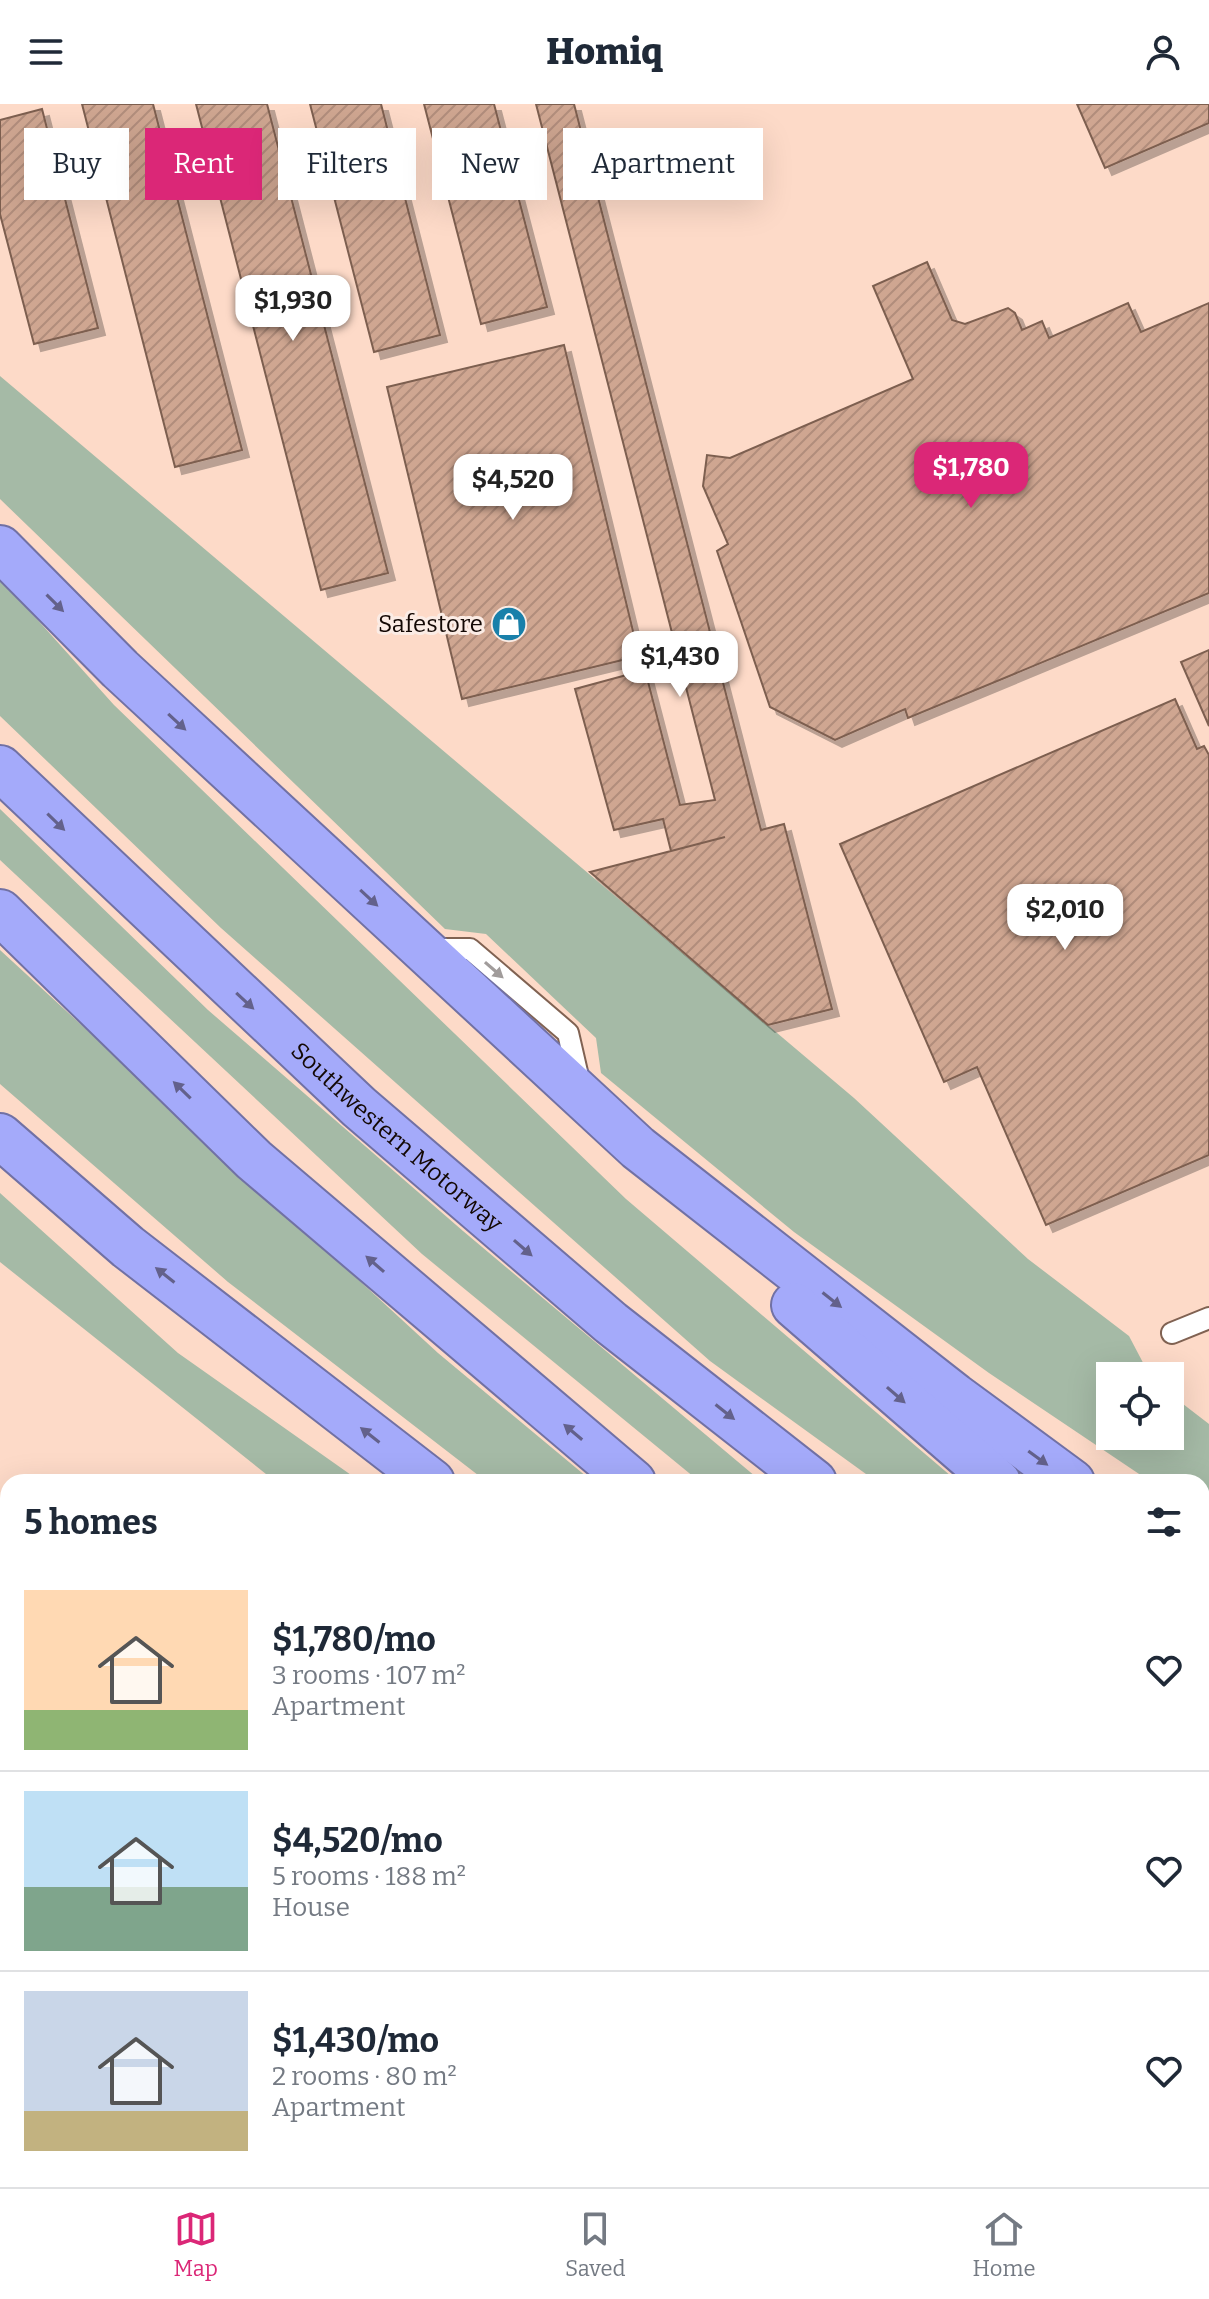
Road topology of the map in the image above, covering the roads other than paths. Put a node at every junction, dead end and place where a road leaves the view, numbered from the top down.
1 (0, 548) edge
2 (0, 768) edge
3 (0, 912) edge
4 (0, 1136) edge
5 (638, 1148) junction
6 (1209, 1318) edge
7 (1172, 1333) dead end
8 (422, 1474) edge
9 (624, 1474) edge
10 (804, 1474) edge
11 (989, 1474) edge
12 (1061, 1474) edge

1 -> 5 highway
2 -> 10 highway, Southwestern Motorway
9 -> 3 highway
8 -> 4 highway
5 -> 11 highway
5 -> 12 highway
6 - 7 lane

